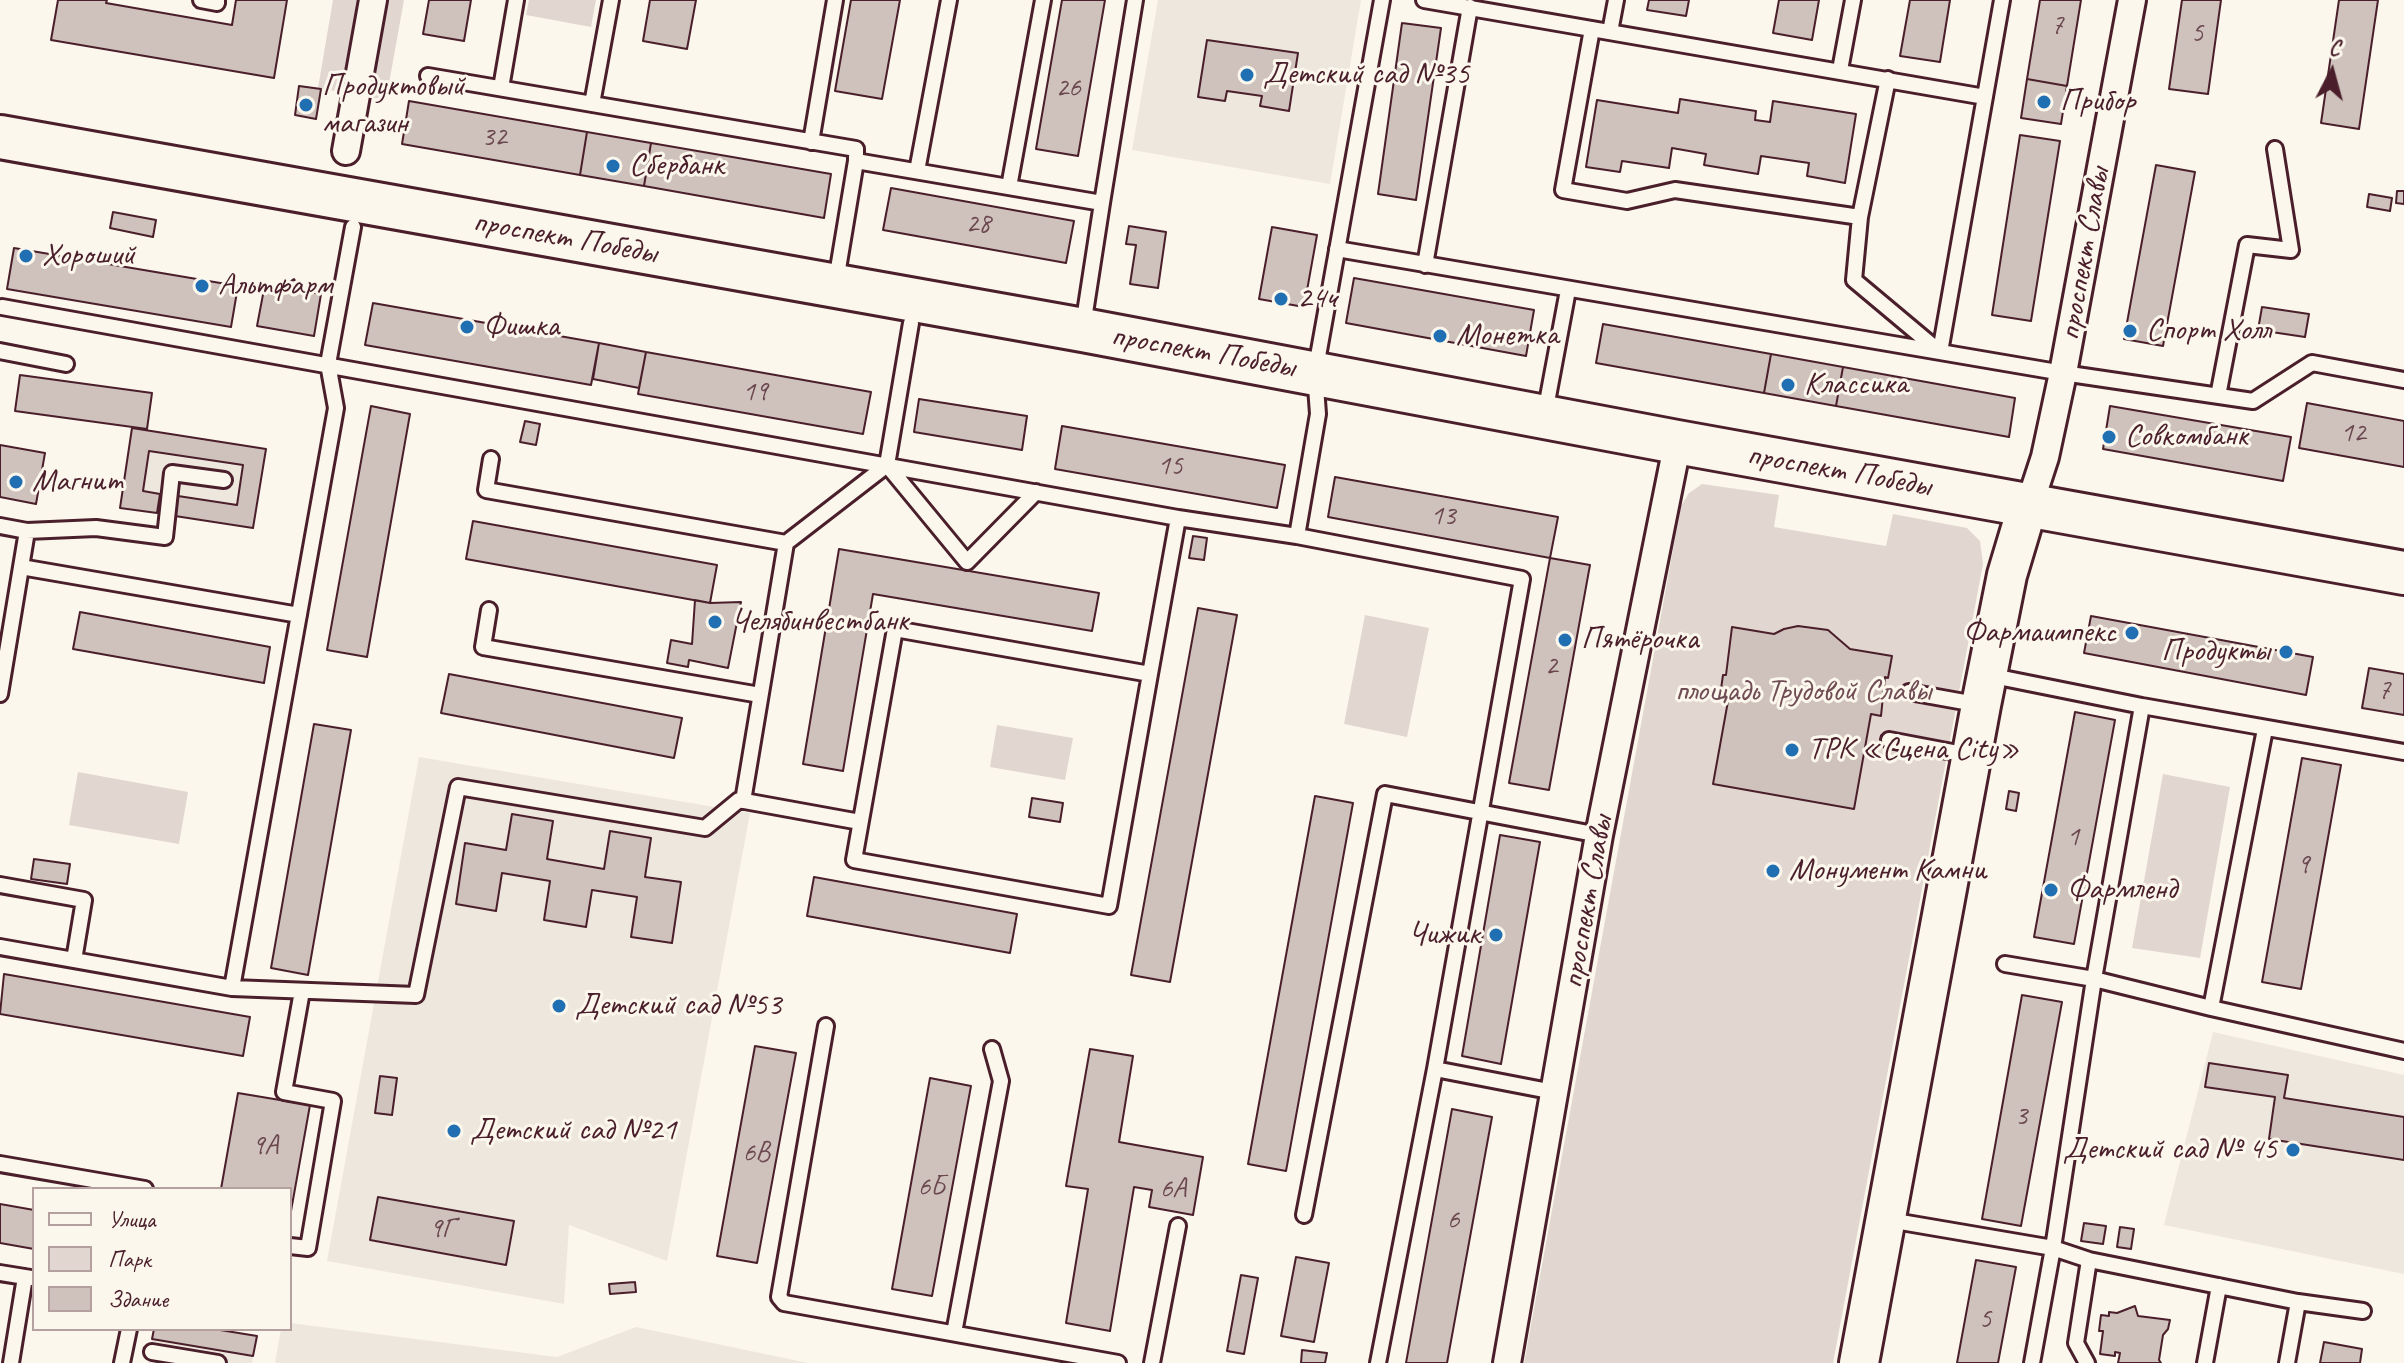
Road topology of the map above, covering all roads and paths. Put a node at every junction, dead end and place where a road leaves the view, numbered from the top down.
1 (201, 0) edge
2 (217, 0) edge
3 (373, 0) edge
4 (516, 0) edge
5 (611, 0) edge
6 (835, 0) edge
7 (949, 0) edge
8 (1043, 0) edge
9 (1135, 0) edge
10 (1382, 0) edge
11 (1424, 0) edge
12 (1616, 0) edge
13 (1853, 0) edge
14 (2002, 0) edge
15 (2132, 0) edge
16 (1494, 5) edge
17 (1470, 7) junction
18 (1592, 29) junction
19 (1610, 32) junction
20 (1840, 70) junction
21 (428, 76) dead end
22 (1888, 79) junction
23 (501, 88) junction
24 (1985, 97) junction
25 (592, 104) junction
26 (0, 137) edge
27 (811, 142) junction
28 (2275, 149) dead end
29 (346, 151) dead end
30 (856, 161) junction
31 (0, 164) edge
32 (917, 171) junction
33 (1009, 187) junction
34 (1102, 203) junction
35 (1860, 217) junction
36 (353, 227) junction
37 (1337, 249) junction
38 (1425, 265) junction
39 (836, 286) junction
40 (1568, 290) junction
41 (2, 307) edge
42 (911, 323) junction
43 (1083, 330) junction
44 (0, 351) edge
45 (1940, 352) junction
46 (66, 364) dead end
47 (328, 364) junction
48 (2063, 373) junction
49 (2404, 380) edge
50 (1316, 385) junction
51 (2218, 396) junction
52 (1544, 417) junction
53 (1675, 452) junction
54 (491, 459) dead end
55 (887, 465) junction
56 (224, 480) dead end
57 (1036, 492) junction
58 (2026, 515) junction
59 (1178, 518) junction
60 (0, 526) edge
61 (27, 531) junction
62 (1297, 536) junction
63 (786, 543) junction
64 (21, 567) junction
65 (2404, 573) edge
66 (2404, 593) edge
67 (489, 610) dead end
68 (299, 615) junction
69 (1150, 674) junction
70 (1984, 690) junction
71 (1909, 692) dead end
72 (0, 694) edge
73 (760, 695) junction
74 (2142, 706) junction
75 (2265, 729) junction
76 (1889, 740) dead end
77 (2404, 752) edge
78 (1973, 756) junction
79 (743, 801) junction
80 (1480, 813) junction
81 (860, 822) junction
82 (1599, 835) junction
83 (0, 885) edge
84 (0, 947) edge
85 (74, 960) junction
86 (2005, 964) dead end
87 (2094, 979) junction
88 (232, 988) junction
89 (302, 991) junction
90 (2211, 1008) junction
91 (826, 1026) dead end
92 (992, 1049) dead end
93 (2404, 1051) edge
94 (1435, 1069) junction
95 (1554, 1092) junction
96 (0, 1164) edge
97 (133, 1187) edge
98 (1304, 1215) dead end
99 (1885, 1219) junction
100 (1178, 1226) dead end
101 (292, 1246) edge
102 (2053, 1248) junction
103 (2089, 1260) junction
104 (0, 1273) edge
105 (30, 1278) edge
106 (2219, 1286) junction
107 (2298, 1302) junction
108 (2363, 1311) dead end
109 (129, 1331) edge
110 (0, 1332) edge
111 (954, 1333) junction
112 (16, 1334) junction
113 (152, 1352) dead end
114 (181, 1360) edge
115 (11, 1363) edge
116 (122, 1363) edge
117 (218, 1363) edge
118 (1118, 1363) edge
119 (1152, 1363) edge
120 (1378, 1363) edge
121 (1507, 1363) edge
122 (1859, 1363) edge
123 (2032, 1363) edge
124 (2087, 1363) edge
125 (2205, 1363) edge
126 (2287, 1363) edge

1 - 2 lane
3 - 29 street
4 - 23 lane
5 - 25 lane
6 - 27 lane
7 - 32 lane
8 - 33 lane
9 - 34 lane
10 - 37 lane
11 - 17 lane
12 - 19 lane
13 - 20 lane
14 - 24 lane
15 - 48 street, проспект Славы
16 - 17 lane
16 - 18 lane
17 - 38 lane
18 - 19 lane
18 - 35 lane
19 - 20 lane
20 - 22 lane
21 - 23 lane
22 - 24 lane
22 - 35 lane
23 - 25 lane
24 - 45 lane
25 - 27 lane
26 - 39 main road, проспект Победы
27 - 30 lane
28 - 51 lane
30 - 32 lane
30 - 39 lane
31 - 36 main road, проспект Победы
32 - 33 lane
33 - 34 lane
34 - 43 lane
35 - 45 lane
36 - 42 main road, проспект Победы
36 - 47 lane
37 - 38 lane
37 - 50 lane
38 - 40 lane
39 - 43 main road, проспект Победы
40 - 45 lane
40 - 52 lane
41 - 47 lane
42 - 50 main road, проспект Победы
42 - 55 lane
43 - 50 main road, проспект Победы
44 - 46 lane
45 - 48 lane
47 - 55 lane
47 - 68 lane
48 - 51 lane
48 - 58 street, проспект Славы
49 - 51 lane
50 - 52 main road, проспект Победы
50 - 53 main road, проспект Победы
50 - 62 lane
52 - 53 main road, проспект Победы
53 - 58 main road, проспект Победы
53 - 82 street, проспект Славы
54 - 63 lane
55 - 57 lane
55 - 57 lane
55 - 63 lane
56 - 61 lane
57 - 59 lane
58 - 65 main road, проспект Победы
58 - 66 main road, проспект Победы
58 - 70 main road, проспект Славы
59 - 62 lane
59 - 69 lane
60 - 61 lane
61 - 64 lane
62 - 80 lane
63 - 73 lane
64 - 68 lane
64 - 72 lane
67 - 73 lane
68 - 88 lane
69 - 81 lane
69 - 81 lane
70 - 71 lane
70 - 74 lane
70 - 78 main road, проспект Славы
73 - 79 lane
74 - 75 lane
74 - 87 lane
75 - 77 lane
75 - 90 lane
76 - 78 lane
78 - 99 main road, проспект Славы
79 - 81 lane
79 - 89 lane
80 - 82 lane
80 - 94 lane
80 - 98 lane
82 - 95 street, проспект Славы
83 - 85 lane
84 - 85 lane
85 - 88 lane
86 - 87 lane
87 - 90 lane
87 - 102 lane
88 - 89 lane
89 - 101 lane
90 - 93 lane
91 - 111 lane
92 - 111 lane
94 - 95 lane
94 - 120 lane
95 - 121 street, проспект Славы
96 - 97 lane
99 - 102 lane
99 - 122 main road, проспект Славы
100 - 119 lane
102 - 103 lane
102 - 123 lane
103 - 106 lane
103 - 124 lane
104 - 105 lane
105 - 112 lane
106 - 107 lane
106 - 125 lane
107 - 108 lane
107 - 126 lane
109 - 116 lane
110 - 112 lane
111 - 118 lane
112 - 115 lane
113 - 114 lane
114 - 117 lane

